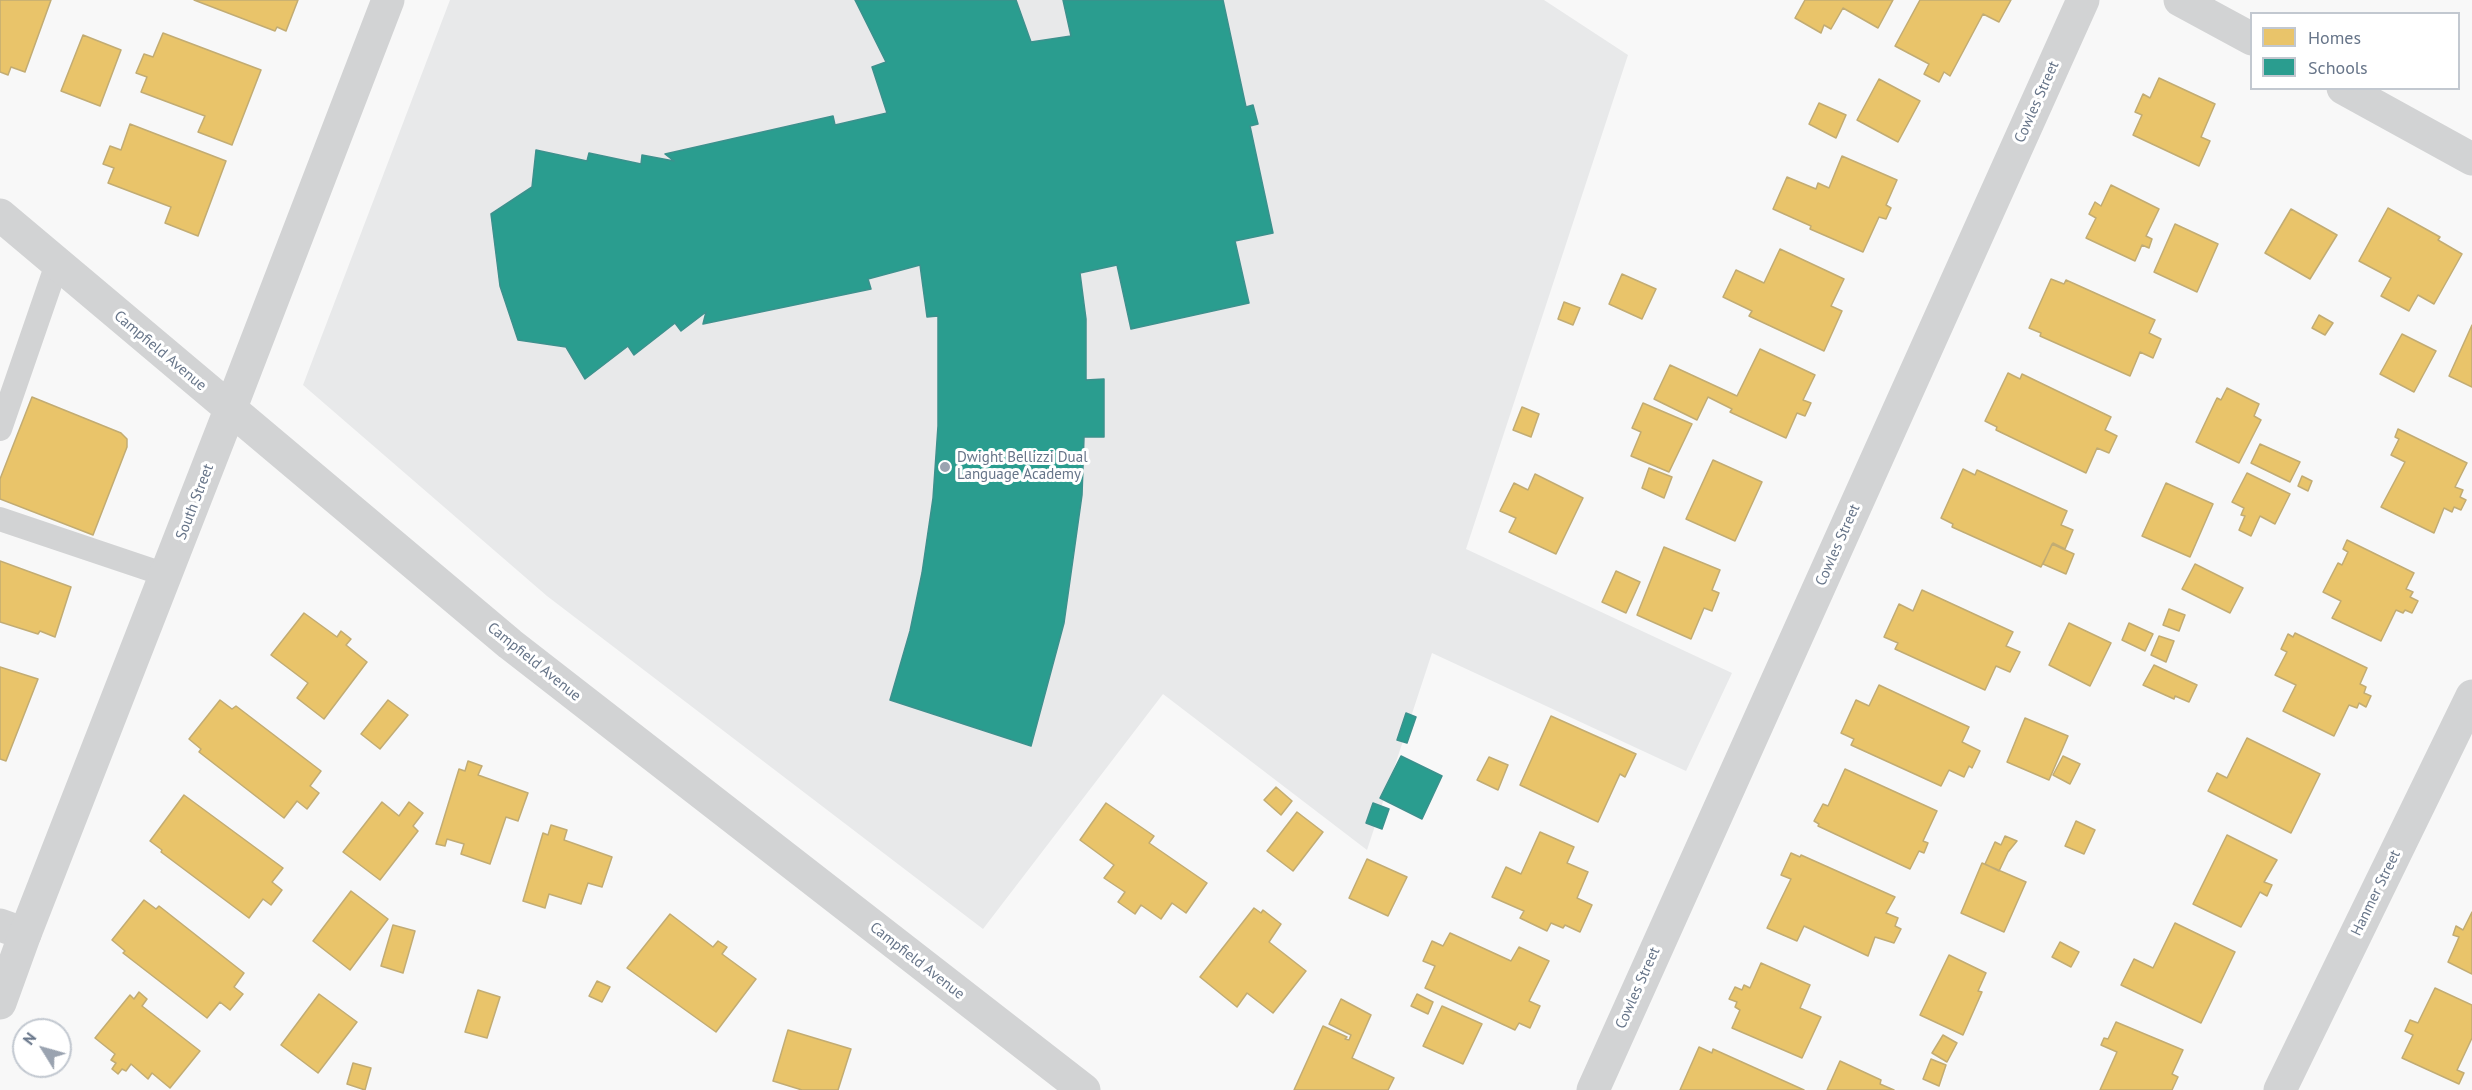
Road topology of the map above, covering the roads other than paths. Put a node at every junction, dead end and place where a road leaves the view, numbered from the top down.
1 (388, 0) edge
2 (2083, 0) edge
3 (2180, 0) edge
4 (2250, 38) edge
5 (2347, 90) edge
6 (2472, 159) edge
7 (0, 215) edge
8 (57, 264) junction
9 (230, 410) junction
10 (0, 429) edge
11 (0, 519) edge
12 (166, 575) junction
13 (2472, 696) edge
14 (12, 929) edge
15 (0, 1003) edge
16 (1084, 1090) edge
17 (1593, 1090) edge
18 (2280, 1090) edge

1 - 9 street, South Street
2 - 17 street, Cowles Street
3 - 4 street
5 - 6 street
7 - 8 street, Campfield Avenue
8 - 9 street, Campfield Avenue
8 - 10 lane
9 - 12 street, South Street
9 - 16 street, Campfield Avenue
11 - 12 lane
12 - 14 street, South Street
13 - 18 street, Hanmer Street
14 - 15 street, South Street

